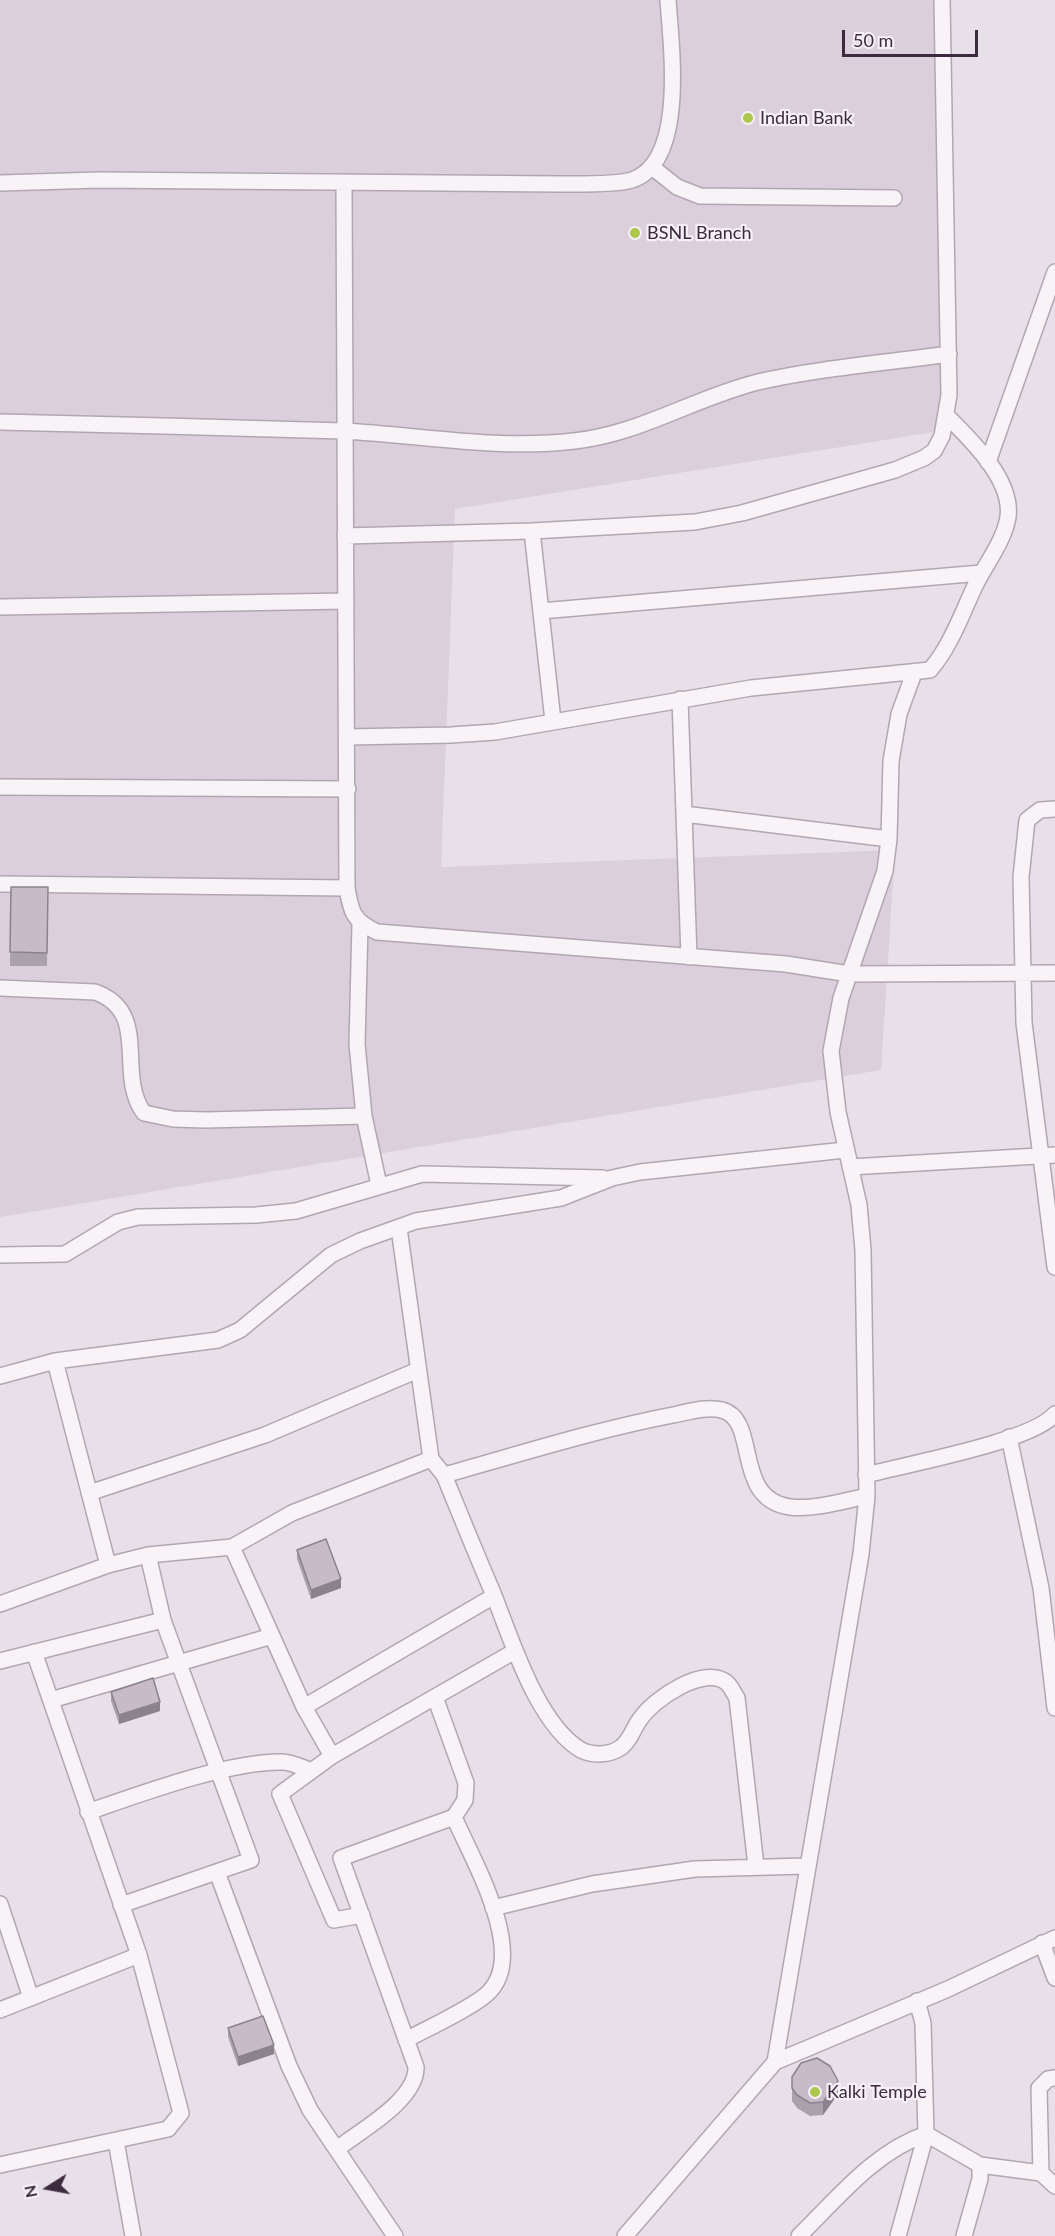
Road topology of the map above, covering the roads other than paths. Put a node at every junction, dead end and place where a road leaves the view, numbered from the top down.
1 (668, 0) edge
2 (942, 0) edge
3 (652, 167) junction
4 (344, 182) junction
5 (0, 183) edge
6 (894, 198) dead end
7 (1055, 272) edge
8 (949, 354) junction
9 (948, 417) junction
10 (0, 422) edge
11 (344, 431) junction
12 (988, 462) junction
13 (532, 531) junction
14 (345, 536) junction
15 (981, 573) junction
16 (346, 601) junction
17 (0, 607) edge
18 (541, 611) junction
19 (914, 673) junction
20 (680, 699) junction
21 (553, 721) junction
22 (347, 738) junction
23 (0, 787) edge
24 (348, 789) junction
25 (1055, 809) edge
26 (684, 814) junction
27 (889, 839) junction
28 (0, 884) edge
29 (347, 888) junction
30 (360, 924) junction
31 (690, 957) junction
32 (1022, 972) junction
33 (1055, 973) edge
34 (849, 974) junction
35 (0, 988) edge
36 (364, 1116) junction
37 (845, 1150) junction
38 (1048, 1155) edge
39 (850, 1167) junction
40 (612, 1178) junction
41 (379, 1185) junction
42 (399, 1228) junction
43 (0, 1255) edge
44 (1055, 1267) edge
45 (55, 1361) junction
46 (418, 1370) junction
47 (0, 1376) edge
48 (1055, 1414) edge
49 (1009, 1437) junction
50 (431, 1459) junction
51 (444, 1475) junction
52 (866, 1475) junction
53 (89, 1493) junction
54 (867, 1496) junction
55 (232, 1547) junction
56 (148, 1555) junction
57 (108, 1565) junction
58 (494, 1596) junction
59 (1048, 1598) edge
60 (0, 1604) edge
61 (163, 1620) junction
62 (272, 1636) junction
63 (515, 1651) junction
64 (34, 1652) junction
65 (0, 1661) edge
66 (180, 1663) junction
67 (435, 1697) junction
68 (51, 1700) junction
69 (304, 1707) junction
70 (1055, 1708) edge
71 (332, 1756) junction
72 (309, 1770) junction
73 (220, 1772) junction
74 (88, 1812) junction
75 (454, 1817) junction
76 (756, 1866) junction
77 (806, 1866) junction
78 (217, 1872) junction
79 (0, 1904) edge
80 (121, 1905) junction
81 (493, 1908) junction
82 (362, 1915) junction
83 (1048, 1941) edge
84 (139, 1955) junction
85 (1055, 1978) edge
86 (31, 1998) junction
87 (917, 2001) junction
88 (0, 2010) edge
89 (406, 2040) junction
90 (775, 2062) junction
91 (1055, 2078) edge
92 (926, 2134) junction
93 (116, 2140) junction
94 (336, 2149) junction
95 (0, 2165) edge
96 (980, 2165) junction
97 (1041, 2173) junction
98 (1055, 2186) edge
99 (134, 2236) edge
100 (395, 2236) edge
101 (625, 2236) edge
102 (800, 2236) edge
103 (898, 2236) edge
104 (964, 2236) edge

1 - 3 street
2 - 8 street
3 - 4 street
3 - 6 street
4 - 5 street
4 - 11 street
7 - 12 street
8 - 9 street
8 - 11 street
9 - 12 street
9 - 13 street
10 - 11 street
11 - 14 street
12 - 15 street
13 - 14 street
13 - 18 street
14 - 16 street
15 - 18 street
15 - 19 street
16 - 17 street
16 - 22 street
18 - 21 street
19 - 20 street
19 - 27 street
20 - 21 street
20 - 26 street
21 - 22 street
22 - 24 street
23 - 24 street
24 - 29 street
25 - 32 street
26 - 27 street
26 - 31 street
27 - 34 street
28 - 29 street
29 - 30 street
30 - 31 street
30 - 36 street
31 - 34 street
32 - 33 street
32 - 34 street
32 - 38 street
34 - 37 street
35 - 36 street
36 - 41 street
37 - 39 street
37 - 40 street
38 - 39 street
38 - 44 street
39 - 52 street
40 - 41 street
40 - 42 street
41 - 43 street
42 - 45 street
42 - 46 street
45 - 47 street
45 - 53 street
46 - 50 street
46 - 53 street
48 - 49 street
49 - 52 street
49 - 59 street
50 - 51 street
50 - 55 street
51 - 54 street
51 - 58 street
52 - 54 street
53 - 57 street
54 - 77 street
55 - 56 street
55 - 62 street
56 - 57 street
56 - 61 street
57 - 60 street
58 - 63 street
58 - 69 street
59 - 70 street
61 - 64 street
61 - 66 street
62 - 66 street
62 - 69 street
63 - 67 street
63 - 76 street
64 - 65 street
64 - 68 street
66 - 68 street
66 - 73 street
67 - 71 street
67 - 75 street
68 - 74 street
69 - 71 street
71 - 72 street
72 - 73 street
72 - 82 street
73 - 74 street
73 - 78 street
74 - 80 street
75 - 81 street
75 - 82 street
76 - 77 street
76 - 81 street
77 - 90 street
78 - 80 street
78 - 94 street
79 - 86 street
80 - 84 street
81 - 89 street
82 - 89 street
83 - 85 street
83 - 87 street
84 - 86 street
84 - 93 street
86 - 88 street
87 - 90 street
87 - 92 street
89 - 94 street
90 - 101 street
91 - 97 street
92 - 96 street
92 - 102 street
92 - 103 street
93 - 95 street
93 - 99 street
94 - 100 street
96 - 97 street
96 - 104 street
97 - 98 street

